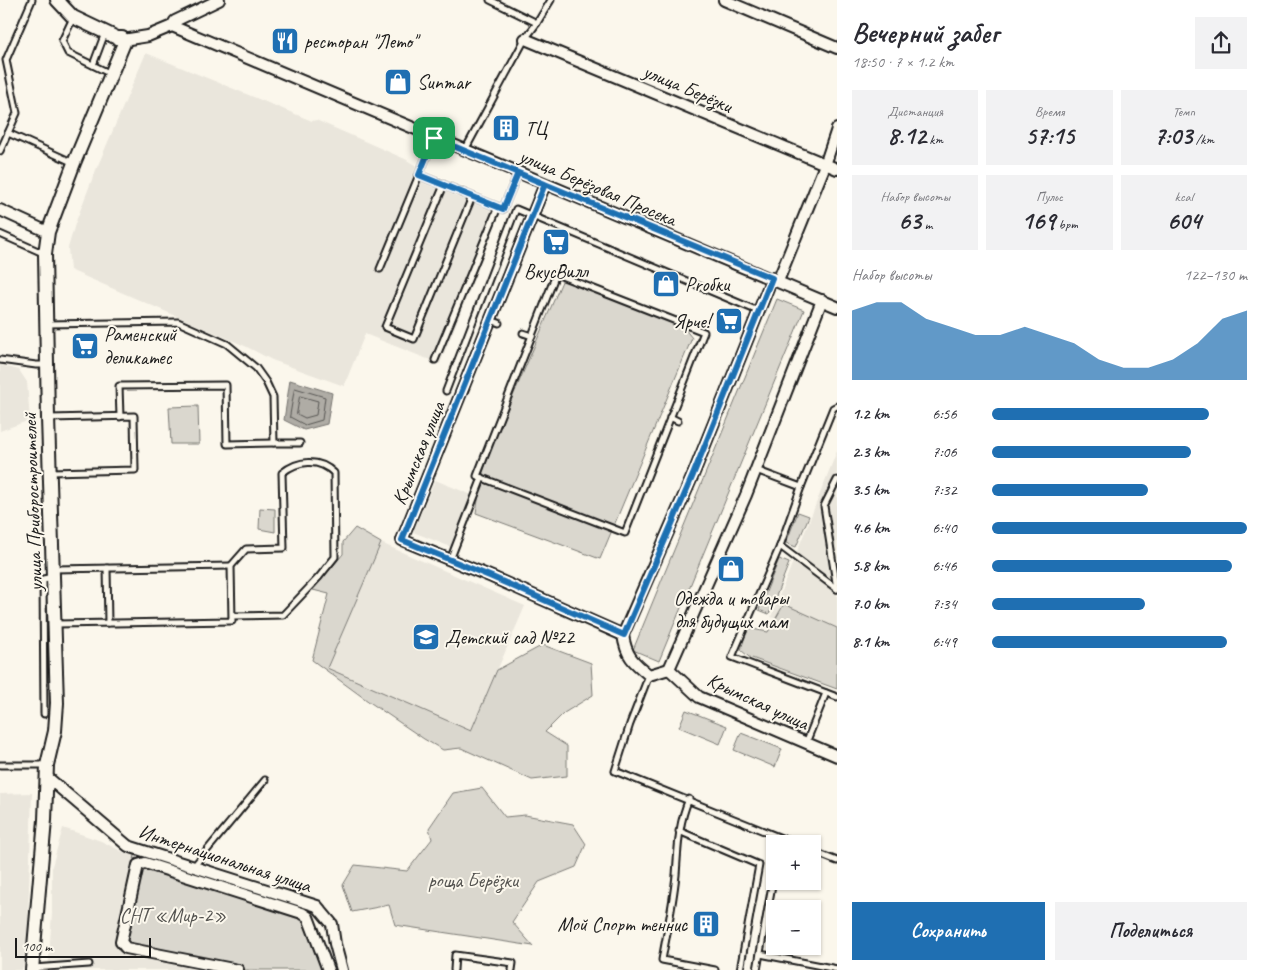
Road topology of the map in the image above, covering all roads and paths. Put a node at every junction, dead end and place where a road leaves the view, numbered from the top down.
1 (32, 0) edge
2 (57, 0) edge
3 (220, 0) edge
4 (490, 0) edge
5 (551, 0) edge
6 (724, 0) edge
7 (73, 18) junction
8 (537, 23) junction
9 (172, 26) junction
10 (117, 39) junction
11 (525, 39) junction
12 (837, 48) edge
13 (92, 65) junction
14 (112, 74) junction
15 (837, 129) edge
16 (8, 133) junction
17 (434, 138) junction
18 (0, 151) edge
19 (465, 151) junction
20 (74, 163) junction
21 (825, 165) junction
22 (837, 169) edge
23 (518, 173) junction
24 (419, 175) junction
25 (545, 184) junction
26 (444, 185) junction
27 (472, 197) junction
28 (498, 207) junction
29 (0, 210) edge
30 (532, 216) junction
31 (48, 232) junction
32 (0, 234) edge
33 (45, 254) junction
34 (380, 270) dead end
35 (775, 280) junction
36 (822, 300) junction
37 (837, 307) edge
38 (758, 311) junction
39 (45, 324) junction
40 (523, 333) dead end
41 (532, 336) junction
42 (0, 360) edge
43 (435, 360) dead end
44 (46, 364) junction
45 (446, 391) dead end
46 (837, 406) edge
47 (120, 416) junction
48 (48, 418) junction
49 (670, 418) junction
50 (678, 421) dead end
51 (274, 443) junction
52 (300, 443) dead end
53 (756, 470) junction
54 (50, 472) junction
55 (482, 478) junction
56 (837, 480) edge
57 (800, 487) junction
58 (780, 546) junction
59 (450, 561) junction
60 (231, 566) junction
61 (107, 568) junction
62 (53, 573) junction
63 (837, 589) edge
64 (232, 616) junction
65 (55, 624) junction
66 (108, 624) junction
67 (624, 635) junction
68 (669, 669) junction
69 (649, 675) junction
70 (826, 693) junction
71 (837, 697) edge
72 (44, 714) dead end
73 (806, 743) junction
74 (837, 756) edge
75 (0, 765) edge
76 (47, 771) junction
77 (265, 780) dead end
78 (688, 799) junction
79 (679, 831) junction
80 (767, 835) edge
81 (821, 855) edge
82 (837, 861) edge
83 (192, 868) junction
84 (771, 890) edge
85 (760, 954) junction
86 (88, 964) dead end
87 (32, 969) edge
88 (837, 969) edge
89 (238, 970) edge
90 (328, 970) edge
91 (342, 970) edge
92 (454, 970) edge
93 (512, 970) edge
94 (715, 970) edge
95 (740, 970) edge
96 (757, 970) edge

1 - 16 lane
2 - 7 street
3 - 9 street
4 - 8 lane
5 - 8 lane
6 - 12 street
7 - 10 street
7 - 13 lane
8 - 11 lane
9 - 10 street
9 - 17 street, улица Берёзовая Просека
10 - 13 lane
10 - 14 street, улица Приборостроителей
11 - 19 lane
11 - 21 street, улица Берёзки
13 - 14 lane
14 - 20 street, улица Приборостроителей
15 - 21 street
16 - 18 lane
16 - 20 lane
17 - 19 street, улица Берёзовая Просека
17 - 24 lane
19 - 23 street, улица Берёзовая Просека
20 - 31 street, улица Приборостроителей
21 - 22 street, улица Берёзки
21 - 35 street
23 - 25 street, улица Берёзовая Просека
23 - 28 lane
24 - 26 lane
24 - 34 lane
25 - 30 street, Крымская улица
25 - 35 street, улица Берёзовая Просека
26 - 27 lane
26 - 27 lane
27 - 28 lane
28 - 43 lane
29 - 31 street
30 - 38 lane
30 - 45 lane
30 - 59 street, Крымская улица
31 - 33 street, улица Приборостроителей
32 - 33 lane
33 - 39 street, улица Приборостроителей
35 - 36 street, улица Берёзовая Просека
35 - 38 street
36 - 37 street, улица Берёзовая Просека
36 - 53 street
38 - 67 street
39 - 44 street, улица Приборостроителей
39 - 51 lane
40 - 41 lane
41 - 49 lane
41 - 55 lane
42 - 44 lane
44 - 48 street, улица Приборостроителей
46 - 57 lane
47 - 48 lane
47 - 51 lane
47 - 54 lane
48 - 54 street, улица Приборостроителей
49 - 50 lane
49 - 55 lane
51 - 52 lane
53 - 57 lane
53 - 68 street
54 - 62 street, улица Приборостроителей
55 - 59 lane
56 - 63 lane
57 - 58 lane
58 - 63 lane
58 - 70 lane
59 - 67 street, Крымская улица
60 - 61 lane
60 - 64 lane
60 - 64 lane
61 - 62 lane
61 - 66 lane
62 - 65 street, улица Приборостроителей
62 - 72 lane
64 - 66 lane
65 - 66 lane
65 - 76 street, улица Приборостроителей
67 - 69 street
68 - 69 street
68 - 73 street, Крымская улица
69 - 78 lane
70 - 71 lane
70 - 73 lane
73 - 74 street, Крымская улица
75 - 76 lane
76 - 83 street, Интернациональная улица
76 - 87 street, улица Приборостроителей
77 - 83 lane
78 - 79 lane
78 - 80 lane
79 - 94 lane
79 - 95 lane
81 - 82 lane
83 - 91 street, Интернациональная улица
84 - 85 lane
85 - 88 lane
85 - 96 lane
86 - 87 lane
89 - 90 street
92 - 93 lane

